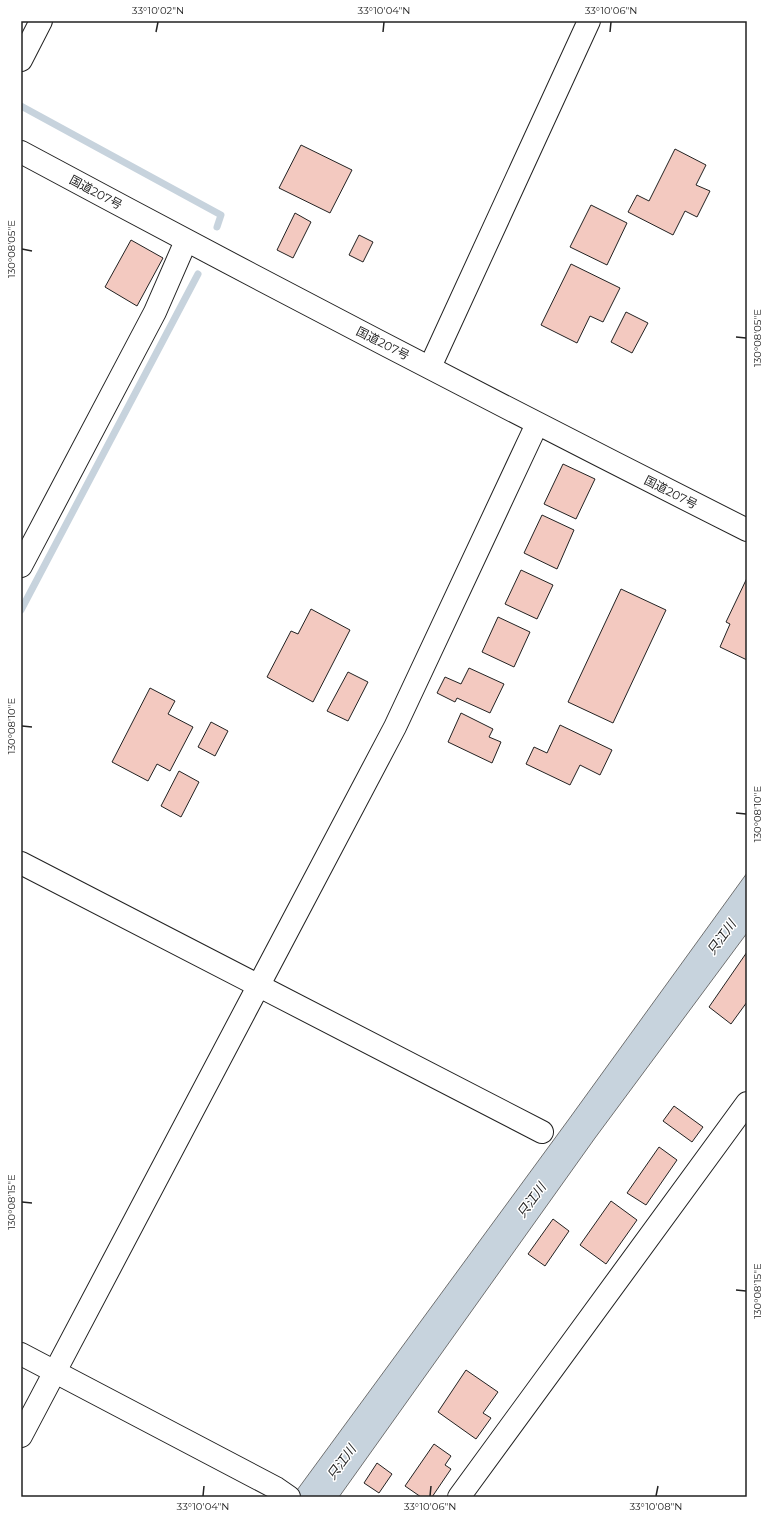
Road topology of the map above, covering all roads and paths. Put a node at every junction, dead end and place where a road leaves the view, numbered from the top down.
1 (41, 21) edge
2 (589, 21) edge
3 (21, 60) edge
4 (21, 152) edge
5 (186, 240) junction
6 (430, 367) junction
7 (537, 424) junction
8 (747, 530) edge
9 (21, 566) edge
10 (21, 863) edge
11 (259, 986) junction
12 (747, 1103) edge
13 (542, 1132) dead end
14 (21, 1354) edge
15 (55, 1372) junction
16 (21, 1436) edge
17 (282, 1493) edge
18 (458, 1497) edge

1 - 3 main road
2 - 6 main road
4 - 5 main road, 国道207号
5 - 6 main road, 国道207号
5 - 9 main road
6 - 7 main road, 国道207号
7 - 8 main road, 国道207号
7 - 11 main road
10 - 11 main road
11 - 13 main road
11 - 15 main road
12 - 18 main road
14 - 15 main road
15 - 16 main road
15 - 17 main road

